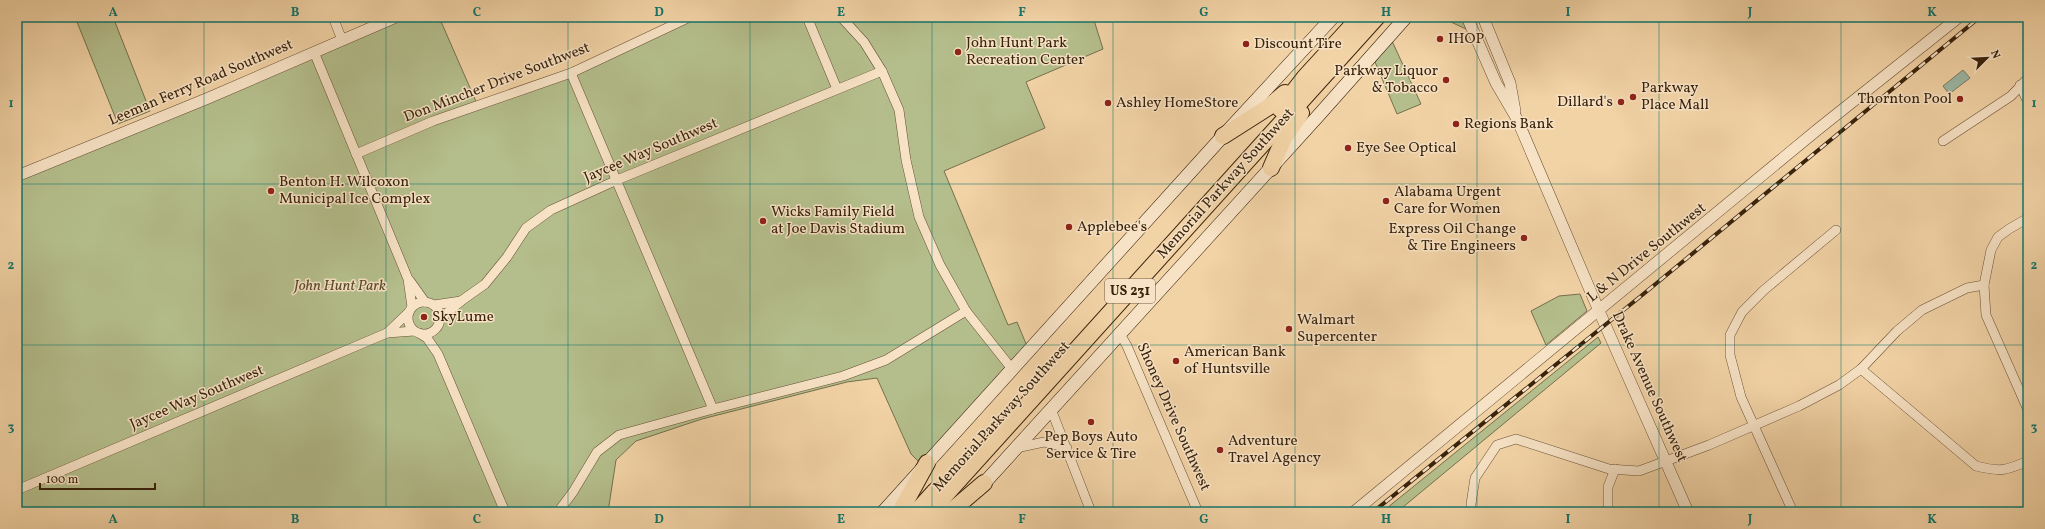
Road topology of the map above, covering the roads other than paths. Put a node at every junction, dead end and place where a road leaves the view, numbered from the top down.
1 (332, 17) edge
2 (396, 17) edge
3 (690, 17) edge
4 (807, 17) edge
5 (841, 17) edge
6 (1333, 17) edge
7 (1360, 17) edge
8 (1377, 17) edge
9 (1406, 17) edge
10 (1466, 17) edge
11 (1483, 17) edge
12 (1959, 17) edge
13 (342, 40) junction
14 (314, 52) junction
15 (1329, 69) junction
16 (882, 71) junction
17 (571, 73) junction
18 (1492, 73) junction
19 (1305, 77) junction
20 (1508, 78) junction
21 (2028, 78) edge
22 (2020, 85) junction
23 (837, 89) junction
24 (2028, 102) edge
25 (1517, 119) junction
26 (1223, 136) junction
27 (1944, 141) dead end
28 (356, 154) junction
29 (1271, 168) junction
30 (17, 176) edge
31 (617, 180) junction
32 (2028, 218) edge
33 (1836, 230) dead end
34 (408, 278) junction
35 (1984, 285) junction
36 (461, 301) junction
37 (425, 302) junction
38 (434, 305) junction
39 (410, 309) junction
40 (966, 311) junction
41 (1599, 311) junction
42 (440, 320) junction
43 (435, 329) junction
44 (417, 332) junction
45 (387, 333) junction
46 (1120, 334) junction
47 (438, 354) junction
48 (1012, 369) junction
49 (1861, 369) junction
50 (713, 409) junction
51 (1051, 409) junction
52 (2028, 410) edge
53 (1754, 426) junction
54 (1016, 448) junction
55 (1067, 448) junction
56 (1666, 461) junction
57 (2028, 461) edge
58 (927, 463) junction
59 (1615, 469) junction
60 (984, 483) junction
61 (17, 490) edge
62 (1608, 505) dead end
63 (505, 512) edge
64 (558, 512) edge
65 (883, 512) edge
66 (900, 512) edge
67 (916, 512) edge
68 (930, 512) edge
69 (950, 512) edge
70 (958, 512) edge
71 (1091, 512) edge
72 (1198, 512) edge
73 (1354, 512) edge
74 (1471, 512) edge
75 (1688, 512) edge
76 (1793, 512) edge

1 - 13 street
2 - 13 street, Leeman Ferry Road Southwest
3 - 17 street, Don Mincher Drive Southwest
4 - 23 street
5 - 16 street
6 - 26 main road
7 - 19 highway, Memorial Parkway Southwest / US 231
8 - 15 highway, Memorial Parkway Southwest / US 231
9 - 29 main road
10 - 18 street, Drake Avenue Southwest
11 - 20 street, Drake Avenue Southwest
12 - 41 street, L & N Drive Southwest
13 - 14 street, Leeman Ferry Road Southwest
14 - 28 street
14 - 30 street, Leeman Ferry Road Southwest
15 - 29 highway
15 - 68 highway, Memorial Parkway Southwest / US 231
16 - 23 street, Jaycee Way Southwest
16 - 40 street
17 - 28 street, Don Mincher Drive Southwest
17 - 31 street
18 - 20 street
18 - 25 street, Drake Avenue Southwest
19 - 26 highway
19 - 67 highway, Memorial Parkway Southwest / US 231
20 - 25 street, Drake Avenue Southwest
21 - 22 street
22 - 24 street
22 - 27 street
23 - 31 street, Jaycee Way Southwest
25 - 41 street, Drake Avenue Southwest
26 - 48 main road
28 - 34 street
29 - 46 main road
31 - 36 street, Jaycee Way Southwest
31 - 50 street
32 - 35 street
33 - 53 street
34 - 37 street
34 - 39 street
35 - 49 street
35 - 52 street
36 - 38 street, Jaycee Way Southwest
36 - 42 street, Jaycee Way Southwest
37 - 38 street
37 - 39 street
38 - 42 street
39 - 44 street
39 - 45 street, Jaycee Way Southwest
40 - 48 street
40 - 50 street
41 - 56 street, Drake Avenue Southwest
41 - 73 street, L & N Drive Southwest
42 - 43 street
43 - 44 street
43 - 47 street
44 - 45 street, Jaycee Way Southwest
44 - 47 street
45 - 61 street, Jaycee Way Southwest
46 - 51 main road
46 - 72 street, Shoney Drive Southwest
47 - 63 street
48 - 58 main road
49 - 53 street
49 - 57 street
50 - 64 street
51 - 54 main road
51 - 55 street
53 - 56 street
53 - 76 street
54 - 55 street
54 - 60 main road
55 - 71 street
56 - 59 street
56 - 75 street, Drake Avenue Southwest
58 - 65 main road
58 - 66 highway
59 - 62 street
59 - 74 street
60 - 69 highway
60 - 70 main road

